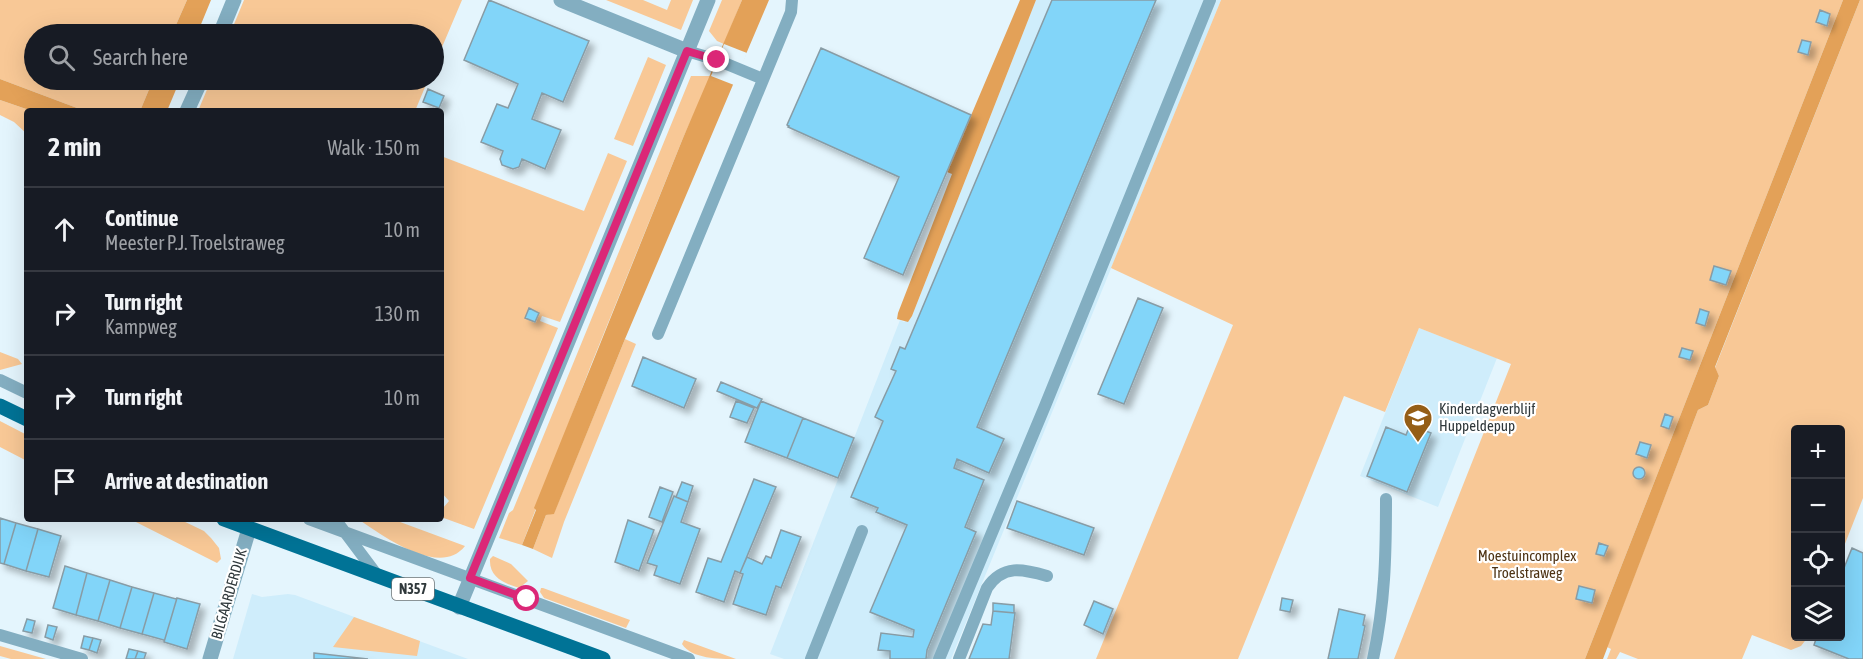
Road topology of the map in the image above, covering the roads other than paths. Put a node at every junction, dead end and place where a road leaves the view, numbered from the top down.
1 (234, 0) edge
2 (561, 0) edge
3 (708, 0) edge
4 (792, 0) edge
5 (1210, 0) edge
6 (223, 24) edge
7 (687, 51) junction
8 (763, 79) junction
9 (197, 90) edge
10 (189, 108) edge
11 (658, 334) dead end
12 (0, 380) edge
13 (24, 392) edge
14 (0, 406) edge
15 (24, 418) edge
16 (1386, 499) dead end
17 (232, 522) edge
18 (317, 522) edge
19 (337, 522) edge
20 (249, 529) junction
21 (862, 531) dead end
22 (346, 533) junction
23 (377, 575) junction
24 (1047, 576) dead end
25 (470, 578) junction
26 (459, 607) junction
27 (0, 635) edge
28 (82, 659) edge
29 (210, 659) edge
30 (603, 659) edge
31 (688, 659) edge
32 (811, 659) edge
33 (939, 659) edge
34 (959, 659) edge
35 (1373, 659) edge

1 - 6 street
2 - 7 street
3 - 7 street
4 - 8 lane
5 - 33 lane
7 - 8 lane
7 - 25 street
8 - 11 lane
9 - 10 street
12 - 13 lane
14 - 15 main road
16 - 35 lane
17 - 20 main road, N357
18 - 22 lane
19 - 22 lane
20 - 23 main road, N357
20 - 29 street, BILGAARDERDIJK
21 - 32 lane
22 - 23 lane
22 - 25 lane
23 - 26 main road, N357
24 - 34 lane
25 - 26 street
25 - 31 lane
26 - 30 main road, N357
27 - 28 lane

